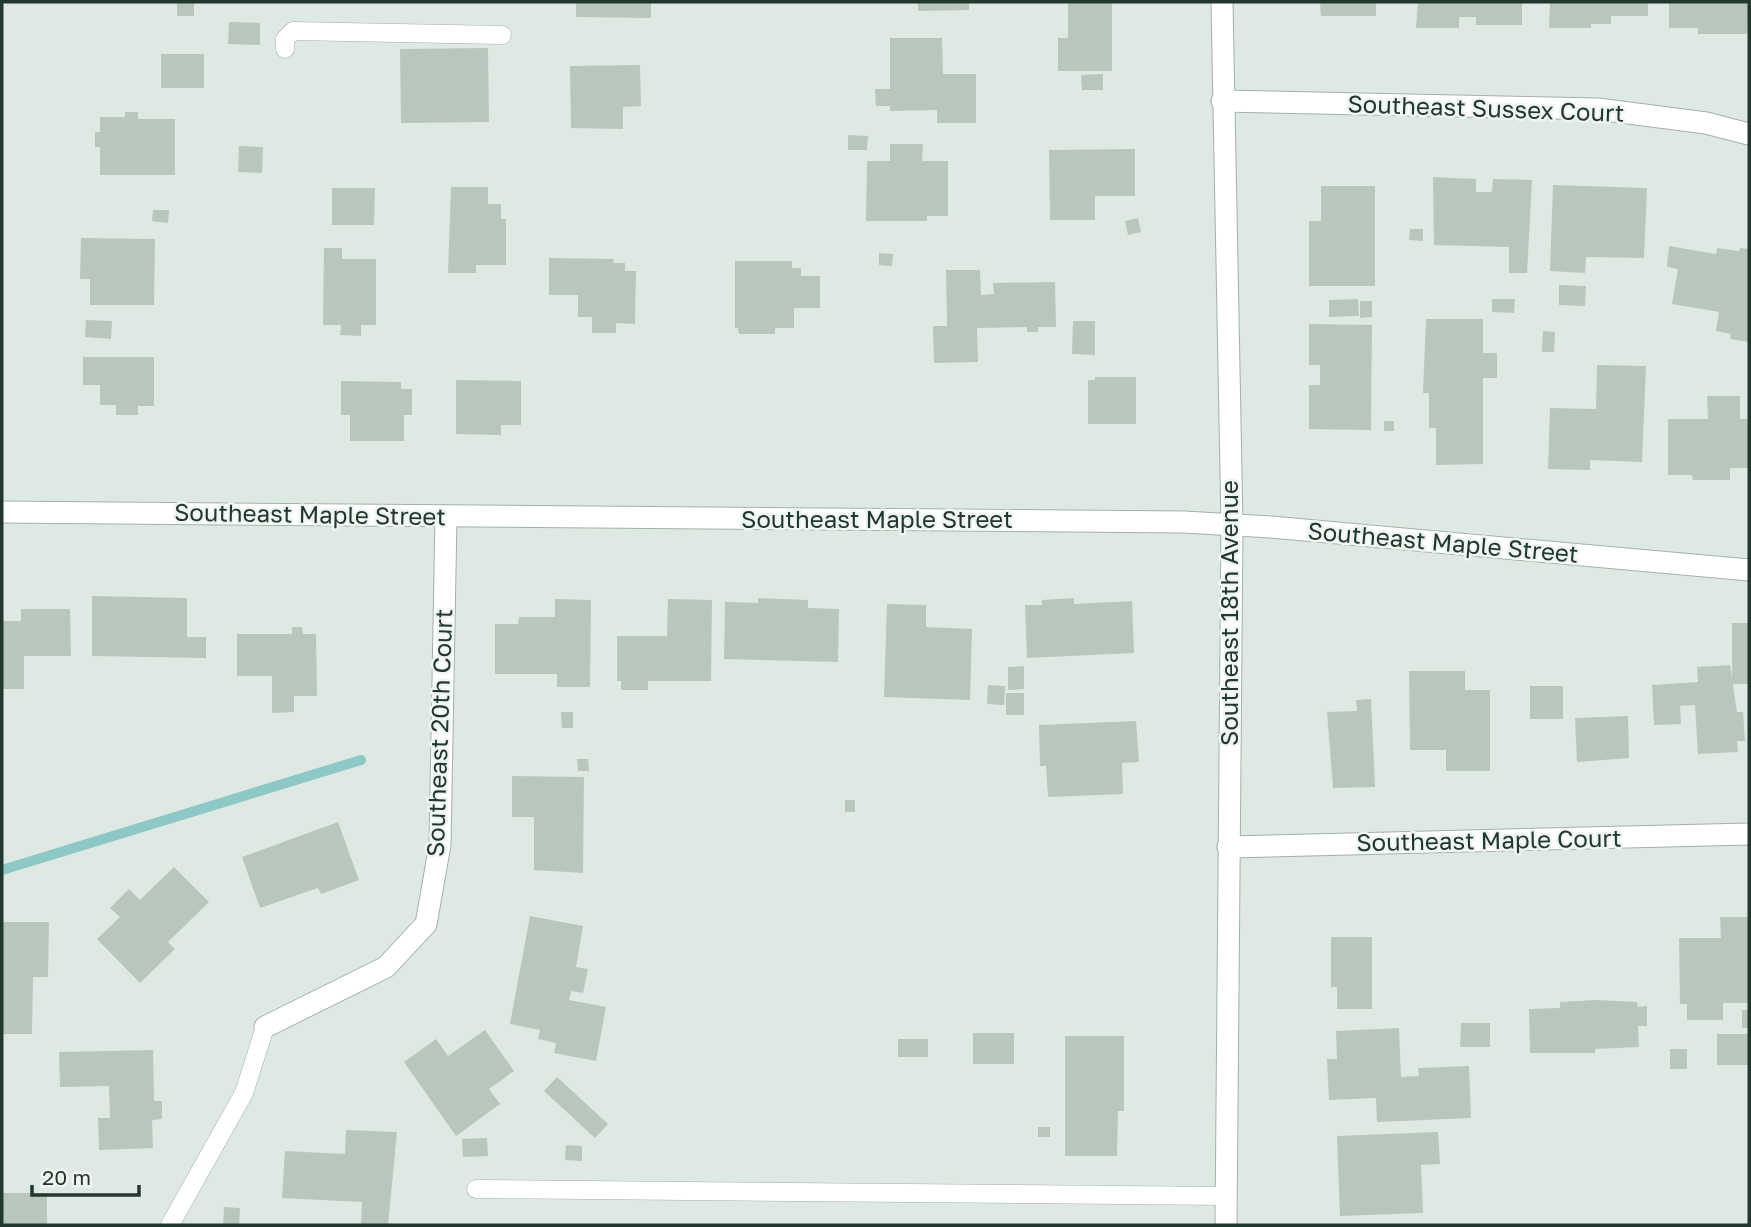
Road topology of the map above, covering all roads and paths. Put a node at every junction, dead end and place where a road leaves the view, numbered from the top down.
1 (1222, 2) edge
2 (502, 35) dead end
3 (285, 48) dead end
4 (1222, 102) junction
5 (1749, 134) edge
6 (2, 512) edge
7 (446, 516) junction
8 (1232, 524) junction
9 (1749, 570) edge
10 (1749, 834) edge
11 (1228, 847) junction
12 (265, 1027) joint
13 (476, 1189) dead end
14 (1226, 1196) junction
15 (170, 1225) edge
16 (1226, 1225) edge

1 - 4 street, Southeast 18th Avenue
2 - 3 lane
4 - 5 street, Southeast Sussex Court
4 - 8 street, Southeast 18th Avenue
6 - 7 street, Southeast Maple Street
7 - 8 street, Southeast Maple Street
7 - 12 street, Southeast 20th Court
8 - 9 street, Southeast Maple Street
8 - 11 street, Southeast 18th Avenue
10 - 11 street, Southeast Maple Court
11 - 14 street, Southeast 18th Avenue
12 - 15 lane
13 - 14 lane
14 - 16 street, Southeast 18th Avenue

